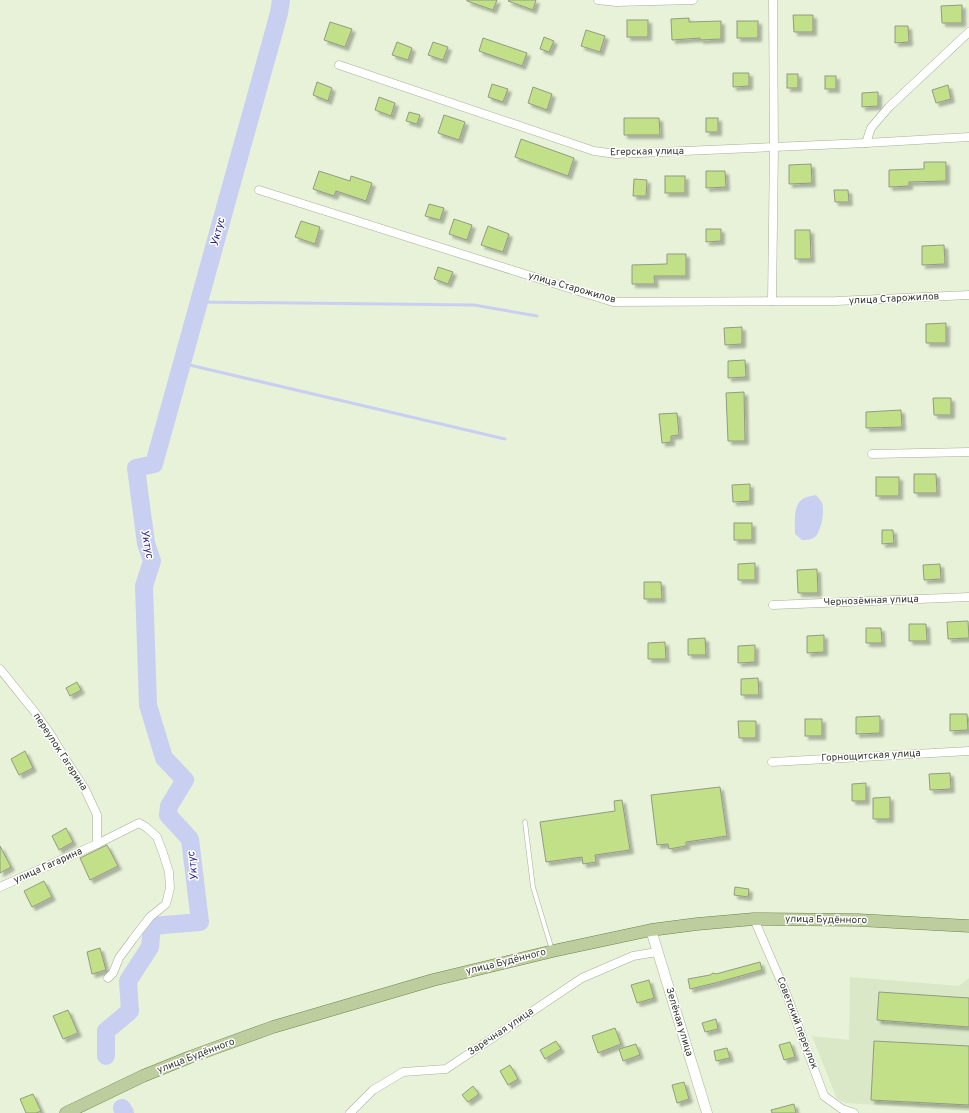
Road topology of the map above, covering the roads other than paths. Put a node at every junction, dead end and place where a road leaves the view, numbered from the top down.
1 (598, 0) edge
2 (693, 0) edge
3 (773, 0) edge
4 (969, 32) edge
5 (339, 65) dead end
6 (969, 137) edge
7 (866, 143) junction
8 (774, 147) junction
9 (259, 190) dead end
10 (969, 295) edge
11 (772, 301) junction
12 (969, 452) edge
13 (872, 454) dead end
14 (969, 598) edge
15 (773, 605) dead end
16 (0, 669) edge
17 (969, 751) edge
18 (772, 762) dead end
19 (525, 822) dead end
20 (96, 844) junction
21 (0, 887) edge
22 (754, 919) junction
23 (969, 926) edge
24 (651, 930) junction
25 (552, 950) junction
26 (657, 952) junction
27 (108, 978) dead end
28 (66, 1113) edge
29 (350, 1113) edge
30 (707, 1113) edge
31 (854, 1113) edge

1 - 2 street
3 - 8 street
4 - 7 street
5 - 8 street, Егерская улица
6 - 7 street, Егерская улица
7 - 8 street, Егерская улица
8 - 11 street
9 - 11 street, улица Старожилов
10 - 11 street, улица Старожилов
12 - 13 street
14 - 15 street, Чернозёмная улица
16 - 20 street, переулок Гагарина
17 - 18 street, Горнощитская улица
19 - 25 lane
20 - 21 street, улица Гагарина
20 - 27 street, улица Гагарина
22 - 23 main road, улица Будённого
22 - 24 main road, улица Будённого
22 - 31 street, Советский переулок
24 - 25 main road, улица Будённого
24 - 26 street, Зелёная улица
25 - 28 main road, улица Будённого
26 - 29 street, Заречная улица
26 - 30 street, Зелёная улица

